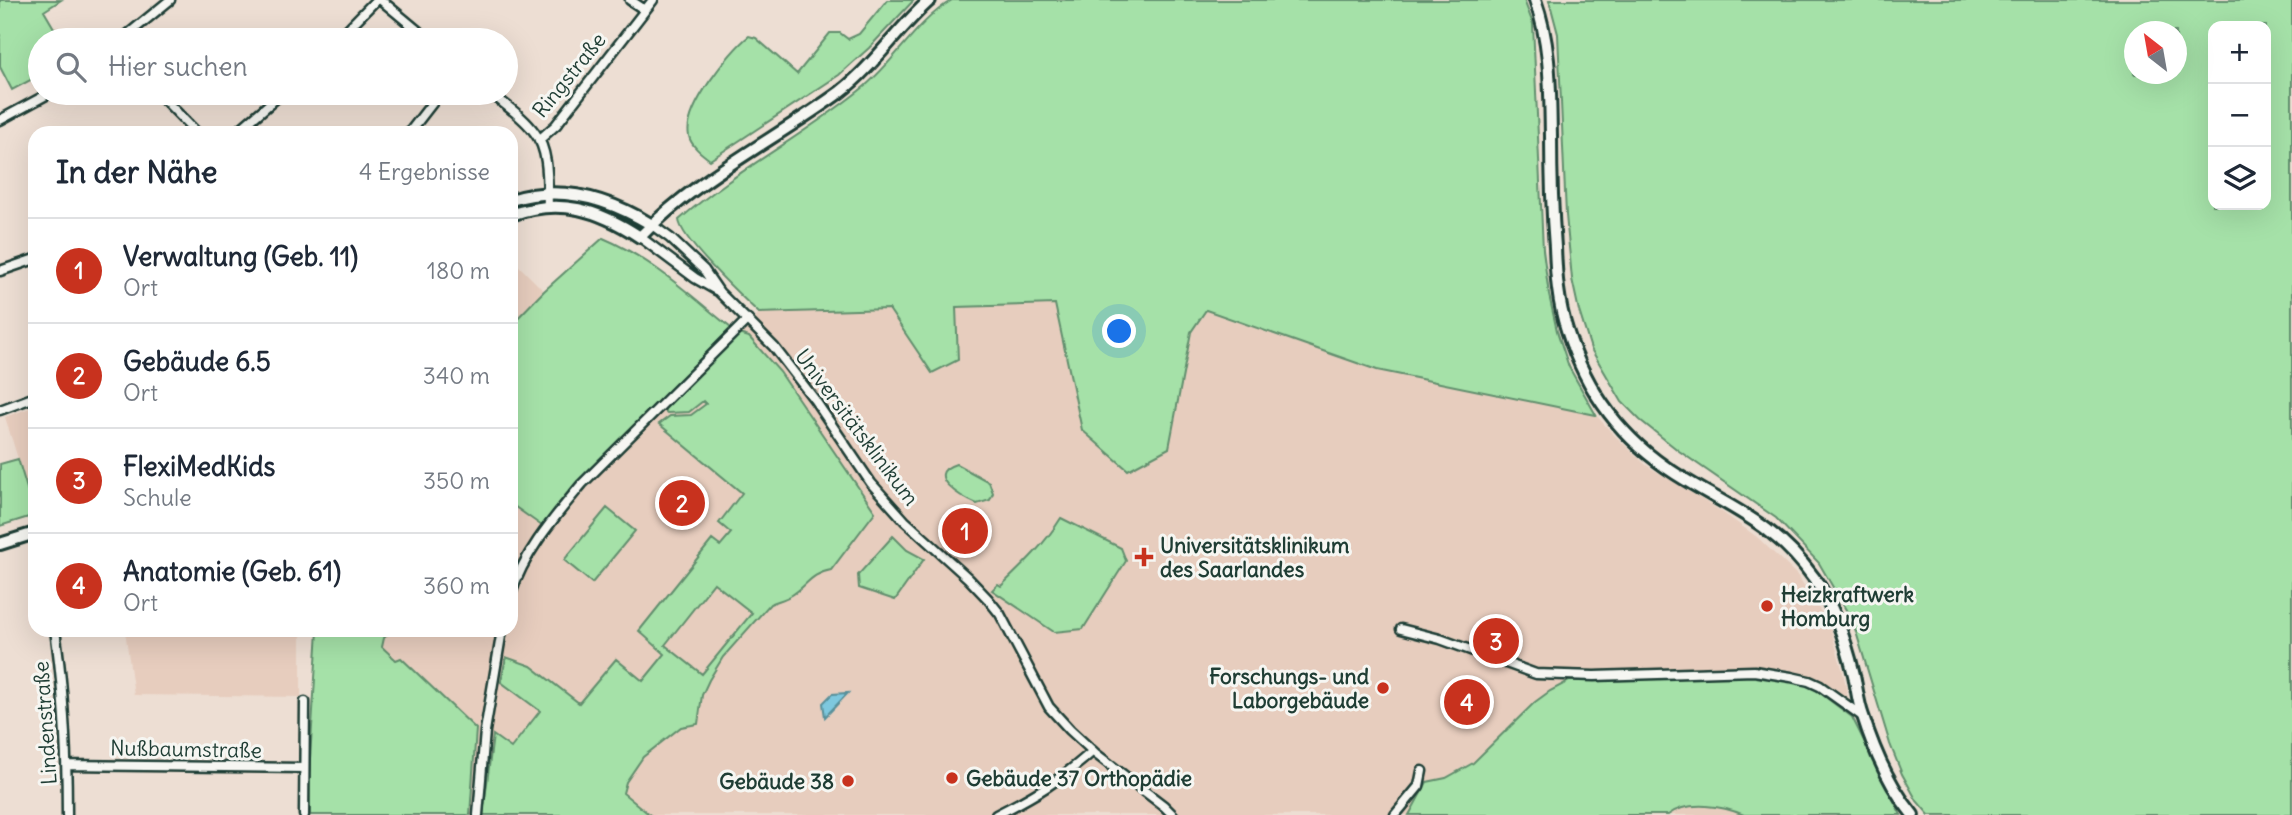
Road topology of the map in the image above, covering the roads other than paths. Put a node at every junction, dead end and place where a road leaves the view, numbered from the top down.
1 (170, 0) edge
2 (379, 0) edge
3 (630, 0) edge
4 (653, 0) edge
5 (930, 0) edge
6 (1535, 0) edge
7 (645, 10) junction
8 (136, 28) edge
9 (350, 28) edge
10 (414, 28) edge
11 (28, 105) edge
12 (170, 105) edge
13 (268, 105) edge
14 (431, 105) edge
15 (505, 105) edge
16 (0, 120) edge
17 (190, 126) edge
18 (244, 126) edge
19 (415, 126) edge
20 (540, 139) junction
21 (547, 192) junction
22 (518, 198) edge
23 (548, 207) junction
24 (518, 213) edge
25 (652, 225) junction
26 (640, 237) junction
27 (28, 261) edge
28 (0, 271) edge
29 (719, 292) junction
30 (748, 319) junction
31 (28, 400) edge
32 (0, 410) edge
33 (28, 535) edge
34 (0, 544) edge
35 (518, 578) edge
36 (1401, 629) dead end
37 (56, 637) edge
38 (501, 637) edge
39 (305, 702) dead end
40 (1863, 716) junction
41 (1093, 751) junction
42 (67, 765) junction
43 (304, 768) junction
44 (1422, 771) dead end
45 (67, 815) edge
46 (304, 815) edge
47 (478, 815) edge
48 (996, 815) edge
49 (1173, 815) edge
50 (1395, 815) edge
51 (1913, 815) edge

1 - 8 street
2 - 9 street
2 - 10 street
3 - 7 street
4 - 7 street, Ringstraße
5 - 25 street
6 - 40 street
7 - 20 street, Ringstraße
11 - 16 street
12 - 17 street
13 - 18 street
14 - 19 street
15 - 20 street
20 - 21 street
21 - 22 street
21 - 23 street
21 - 25 street
23 - 24 street
23 - 26 street
25 - 26 street
25 - 29 street
26 - 29 street
27 - 28 street
29 - 30 street, Universitätsklinikum
30 - 35 street
30 - 41 street, Universitätsklinikum
31 - 32 street
33 - 34 street
36 - 40 street
37 - 42 street, Lindenstraße
38 - 47 street
39 - 43 street
40 - 51 street
41 - 48 street
41 - 49 street, Universitätsklinikum
42 - 43 street, Nußbaumstraße
42 - 45 street, Lindenstraße
43 - 46 street
44 - 50 street

